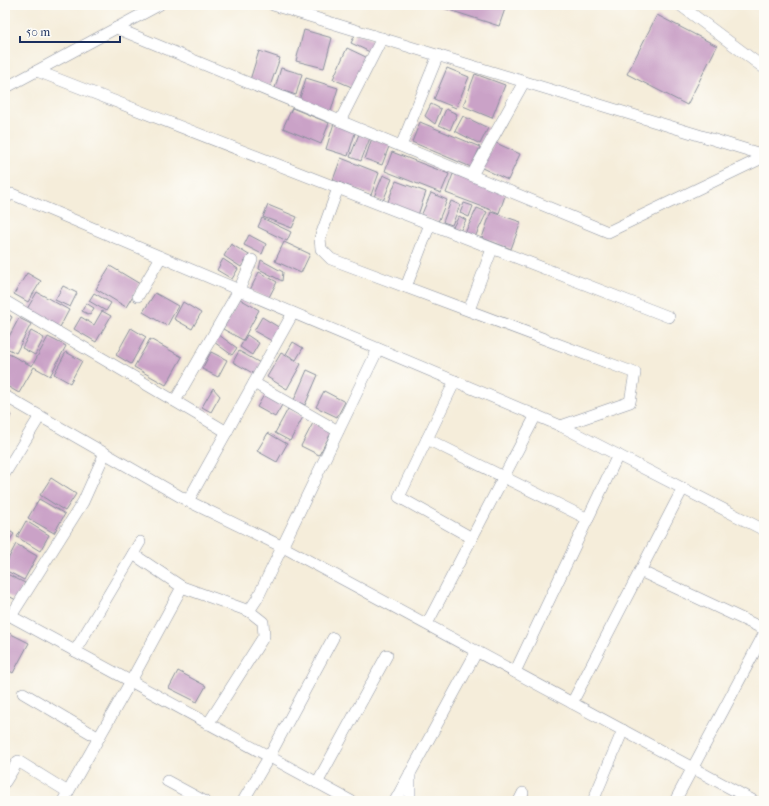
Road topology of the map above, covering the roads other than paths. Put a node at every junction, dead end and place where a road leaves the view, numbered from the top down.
1 (159, 5) edge
2 (273, 5) edge
3 (680, 5) edge
4 (116, 28) junction
5 (382, 38) junction
6 (438, 55) junction
7 (764, 68) edge
8 (37, 71) junction
9 (524, 82) junction
10 (5, 88) edge
11 (340, 121) junction
12 (401, 146) junction
13 (764, 156) edge
14 (472, 175) junction
15 (338, 188) junction
16 (5, 198) edge
17 (430, 224) junction
18 (492, 248) junction
19 (161, 257) junction
20 (252, 260) dead end
21 (406, 286) junction
22 (239, 290) junction
23 (138, 296) dead end
24 (5, 301) edge
25 (469, 310) junction
26 (293, 313) junction
27 (668, 317) dead end
28 (378, 349) junction
29 (455, 381) junction
30 (254, 383) junction
31 (467, 386) junction
32 (449, 394) junction
33 (5, 396) edge
34 (175, 401) junction
35 (536, 415) junction
36 (40, 416) junction
37 (561, 426) junction
38 (338, 431) junction
39 (227, 432) junction
40 (427, 439) junction
41 (105, 453) junction
42 (618, 455) junction
43 (5, 473) edge
44 (504, 477) junction
45 (683, 488) junction
46 (188, 501) junction
47 (588, 519) junction
48 (764, 530) edge
49 (472, 538) junction
50 (140, 542) dead end
51 (283, 547) junction
52 (133, 554) junction
53 (640, 571) junction
54 (182, 587) junction
55 (249, 610) junction
56 (8, 615) edge
57 (427, 624) junction
58 (764, 629) edge
59 (764, 634) edge
60 (334, 638) dead end
61 (75, 651) junction
62 (477, 651) junction
63 (387, 655) dead end
64 (515, 672) junction
65 (131, 682) junction
66 (23, 693) dead end
67 (572, 702) junction
68 (208, 724) junction
69 (623, 730) junction
70 (99, 738) junction
71 (269, 757) junction
72 (692, 768) junction
73 (410, 773) junction
74 (167, 781) dead end
75 (5, 782) edge
76 (317, 783) junction
77 (66, 796) edge
78 (204, 801) edge
79 (243, 801) edge
80 (351, 801) edge
81 (395, 801) edge
82 (410, 801) edge
83 (593, 801) edge
84 (675, 801) edge
85 (754, 801) edge

1 - 4 street
2 - 5 street
3 - 7 street
4 - 8 street
4 - 11 street
5 - 6 street
5 - 11 street
6 - 9 street
6 - 12 street
8 - 10 street
8 - 15 street
9 - 13 street
9 - 14 street
11 - 12 street
12 - 14 street
13 - 14 street
15 - 17 street
15 - 21 street
16 - 19 street
17 - 18 street
17 - 21 street
18 - 25 street
18 - 27 street
19 - 22 street
19 - 23 street
20 - 22 street
21 - 25 street
22 - 26 street
22 - 34 street
24 - 34 street
25 - 37 street
26 - 28 street
26 - 30 street
28 - 29 street
28 - 38 street
29 - 31 street
29 - 32 street
30 - 38 street
30 - 39 street
31 - 32 street
31 - 35 street
32 - 40 street
33 - 36 street
34 - 39 street
35 - 37 street
35 - 44 street
36 - 41 street
36 - 43 street
37 - 42 street
38 - 51 street
39 - 46 street
40 - 44 street
40 - 49 street
41 - 46 street
41 - 56 street
42 - 45 street
42 - 47 street
44 - 47 street
44 - 49 street
45 - 48 street
45 - 53 street
46 - 51 street
47 - 64 street
49 - 57 street
50 - 52 street
51 - 55 street
51 - 57 street
52 - 54 street
52 - 61 street
53 - 58 street
53 - 67 street
54 - 55 street
54 - 65 street
55 - 68 street
56 - 61 street
57 - 62 street
59 - 72 street
60 - 71 street
61 - 65 street
62 - 64 street
62 - 73 street
63 - 76 street
64 - 67 street
65 - 68 street
65 - 70 street
66 - 70 street
67 - 69 street
68 - 71 street
69 - 72 street
69 - 83 street
70 - 77 street
71 - 76 street
71 - 79 street
72 - 84 street
72 - 85 street
73 - 81 street
73 - 82 street
74 - 78 street
75 - 77 street
76 - 80 street

